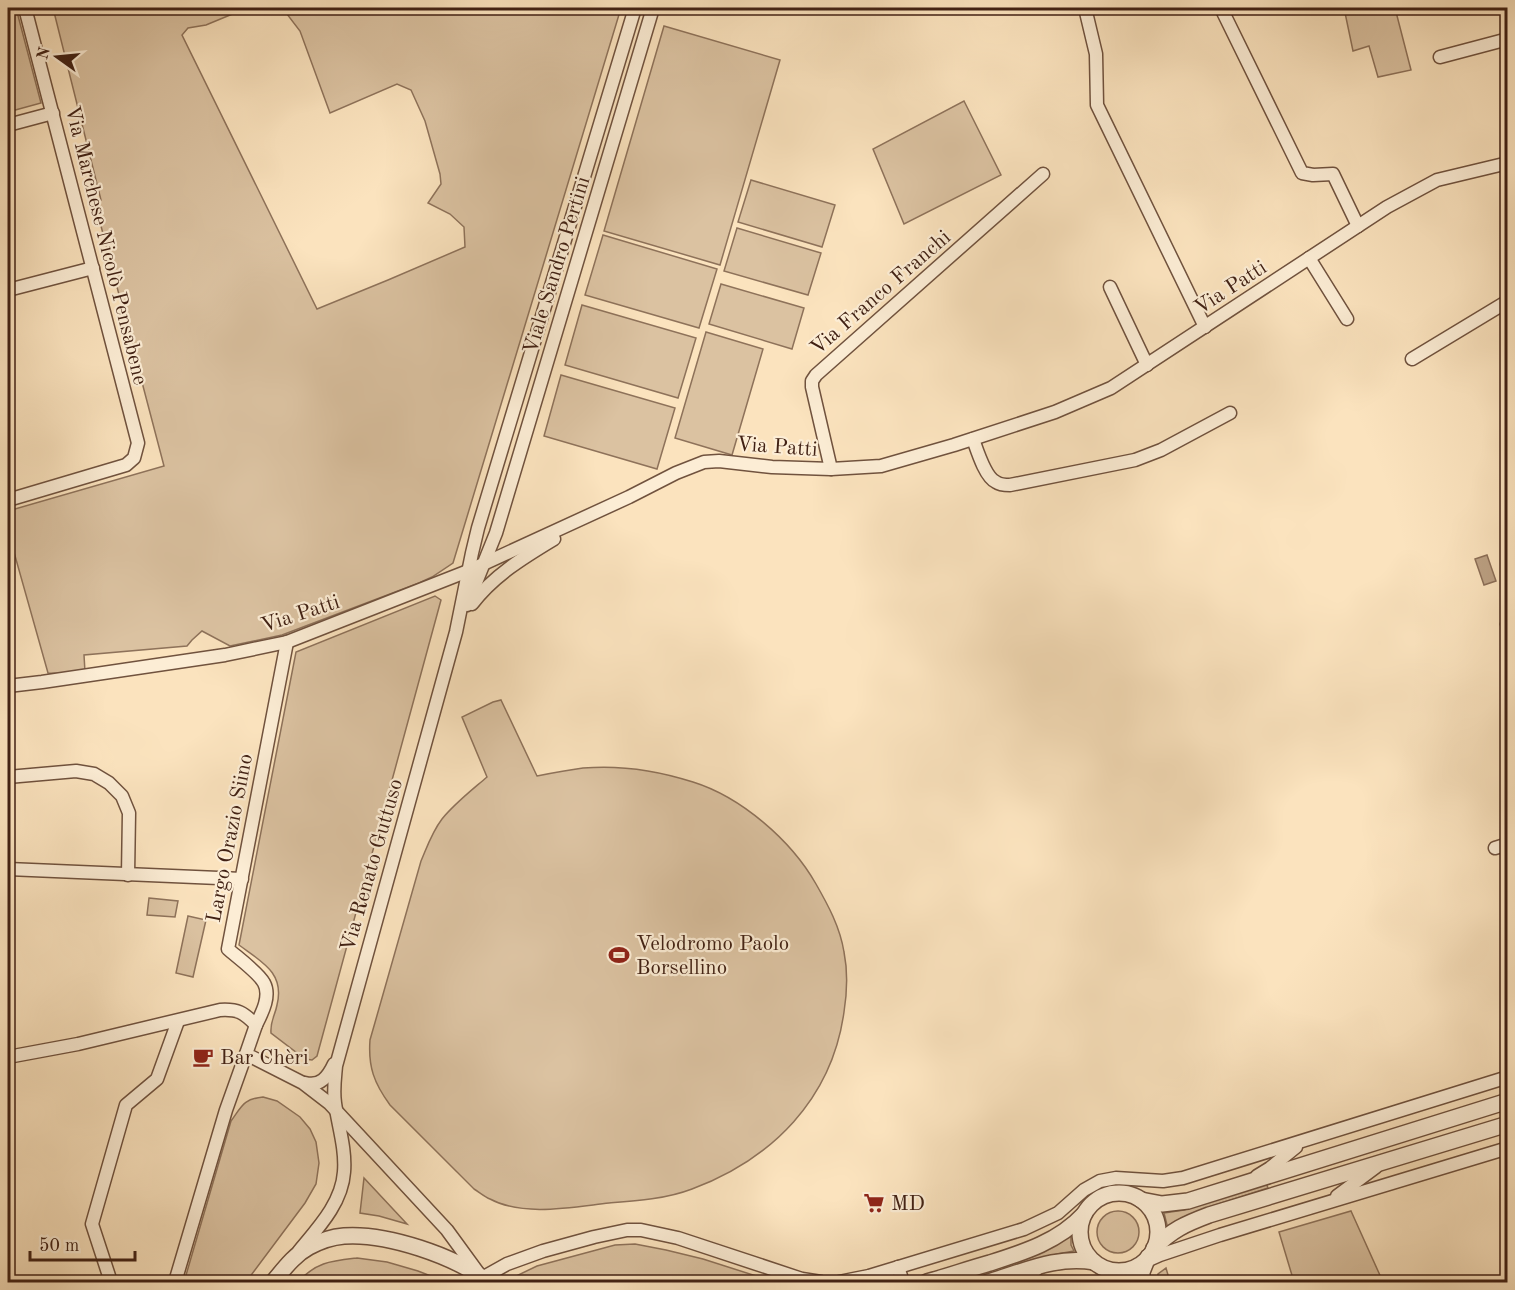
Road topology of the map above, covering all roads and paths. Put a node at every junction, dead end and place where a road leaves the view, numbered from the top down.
1 (26, 8) edge
2 (634, 8) edge
3 (653, 8) edge
4 (1084, 8) edge
5 (1221, 8) edge
6 (1508, 39) edge
7 (1440, 57) dead end
8 (53, 113) junction
9 (8, 125) edge
10 (1508, 163) edge
11 (1043, 174) dead end
12 (1358, 226) junction
13 (1310, 258) junction
14 (93, 268) junction
15 (1110, 287) dead end
16 (8, 290) edge
17 (1508, 301) edge
18 (1347, 319) dead end
19 (1205, 327) junction
20 (1412, 359) dead end
21 (1147, 365) junction
22 (1230, 413) dead end
23 (973, 439) junction
24 (831, 469) junction
25 (629, 497) junction
26 (8, 500) edge
27 (496, 533) joint
28 (484, 564) junction
29 (468, 571) junction
30 (457, 630) junction
31 (287, 642) junction
32 (8, 686) edge
33 (8, 777) edge
34 (1508, 844) edge
35 (1495, 848) dead end
36 (8, 869) edge
37 (128, 875) junction
38 (242, 879) junction
39 (178, 1021) junction
40 (256, 1025) junction
41 (341, 1046) junction
42 (246, 1054) junction
43 (8, 1058) edge
44 (1508, 1077) edge
45 (303, 1083) junction
46 (1508, 1101) edge
47 (336, 1110) junction
48 (1508, 1124) edge
49 (1313, 1138) junction
50 (1508, 1148) edge
51 (1384, 1162) junction
52 (1238, 1185) junction
53 (1141, 1200) junction
54 (1322, 1204) junction
55 (1086, 1211) junction
56 (294, 1257) junction
57 (1147, 1257) junction
58 (1043, 1265) junction
59 (1099, 1265) junction
60 (898, 1268) junction
61 (485, 1280) edge
62 (111, 1282) edge
63 (175, 1282) edge
64 (273, 1282) edge
65 (821, 1282) edge
66 (839, 1282) edge
67 (903, 1282) edge
68 (927, 1282) edge
69 (988, 1282) edge
70 (1023, 1282) edge
71 (1122, 1282) edge
72 (1142, 1282) edge

1 - 8 street, Via Marchese Nicolò Pensabene
2 - 29 street, Viale Sandro Pertini
3 - 27 street, Viale Sandro Pertini
4 - 19 street
5 - 12 street
6 - 7 street
8 - 9 street
8 - 14 street, Via Marchese Nicolò Pensabene
10 - 12 street, Via Patti
11 - 24 street, Via Franco Franchi
12 - 13 street, Via Patti
13 - 18 street
13 - 19 street, Via Patti
14 - 16 street
14 - 26 street, Via Marchese Nicolò Pensabene
15 - 21 street
17 - 20 street
19 - 21 street, Via Patti
21 - 23 street, Via Patti
22 - 23 street
23 - 24 street, Via Patti
24 - 25 street, Via Patti
25 - 28 street, Via Patti
25 - 30 street
27 - 28 street, Via Renato Guttuso
28 - 29 street, Via Patti
28 - 30 street, Via Renato Guttuso
29 - 30 street, Via Renato Guttuso
29 - 31 street, Via Patti
30 - 41 street, Via Renato Guttuso
31 - 32 street, Via Patti
31 - 38 street, Largo Orazio Siino
33 - 37 street
34 - 35 street
36 - 37 street
37 - 38 street
38 - 40 street, Largo Orazio Siino
39 - 40 street
39 - 43 street
39 - 62 street
40 - 42 street
41 - 45 street
41 - 47 street, Via Renato Guttuso
42 - 45 street
42 - 63 street
44 - 49 street
45 - 47 street
46 - 52 street
47 - 56 street, Via Renato Guttuso
47 - 61 street
48 - 51 street
49 - 52 street
49 - 60 street
50 - 54 street
51 - 54 street
51 - 57 street
52 - 53 street
53 - 55 street
53 - 57 street
54 - 57 street
55 - 59 street
55 - 68 street
56 - 61 street
56 - 64 street
57 - 59 street
57 - 72 street
58 - 59 street
58 - 69 street
58 - 70 street
59 - 71 street
60 - 66 street
60 - 67 street
61 - 65 street

